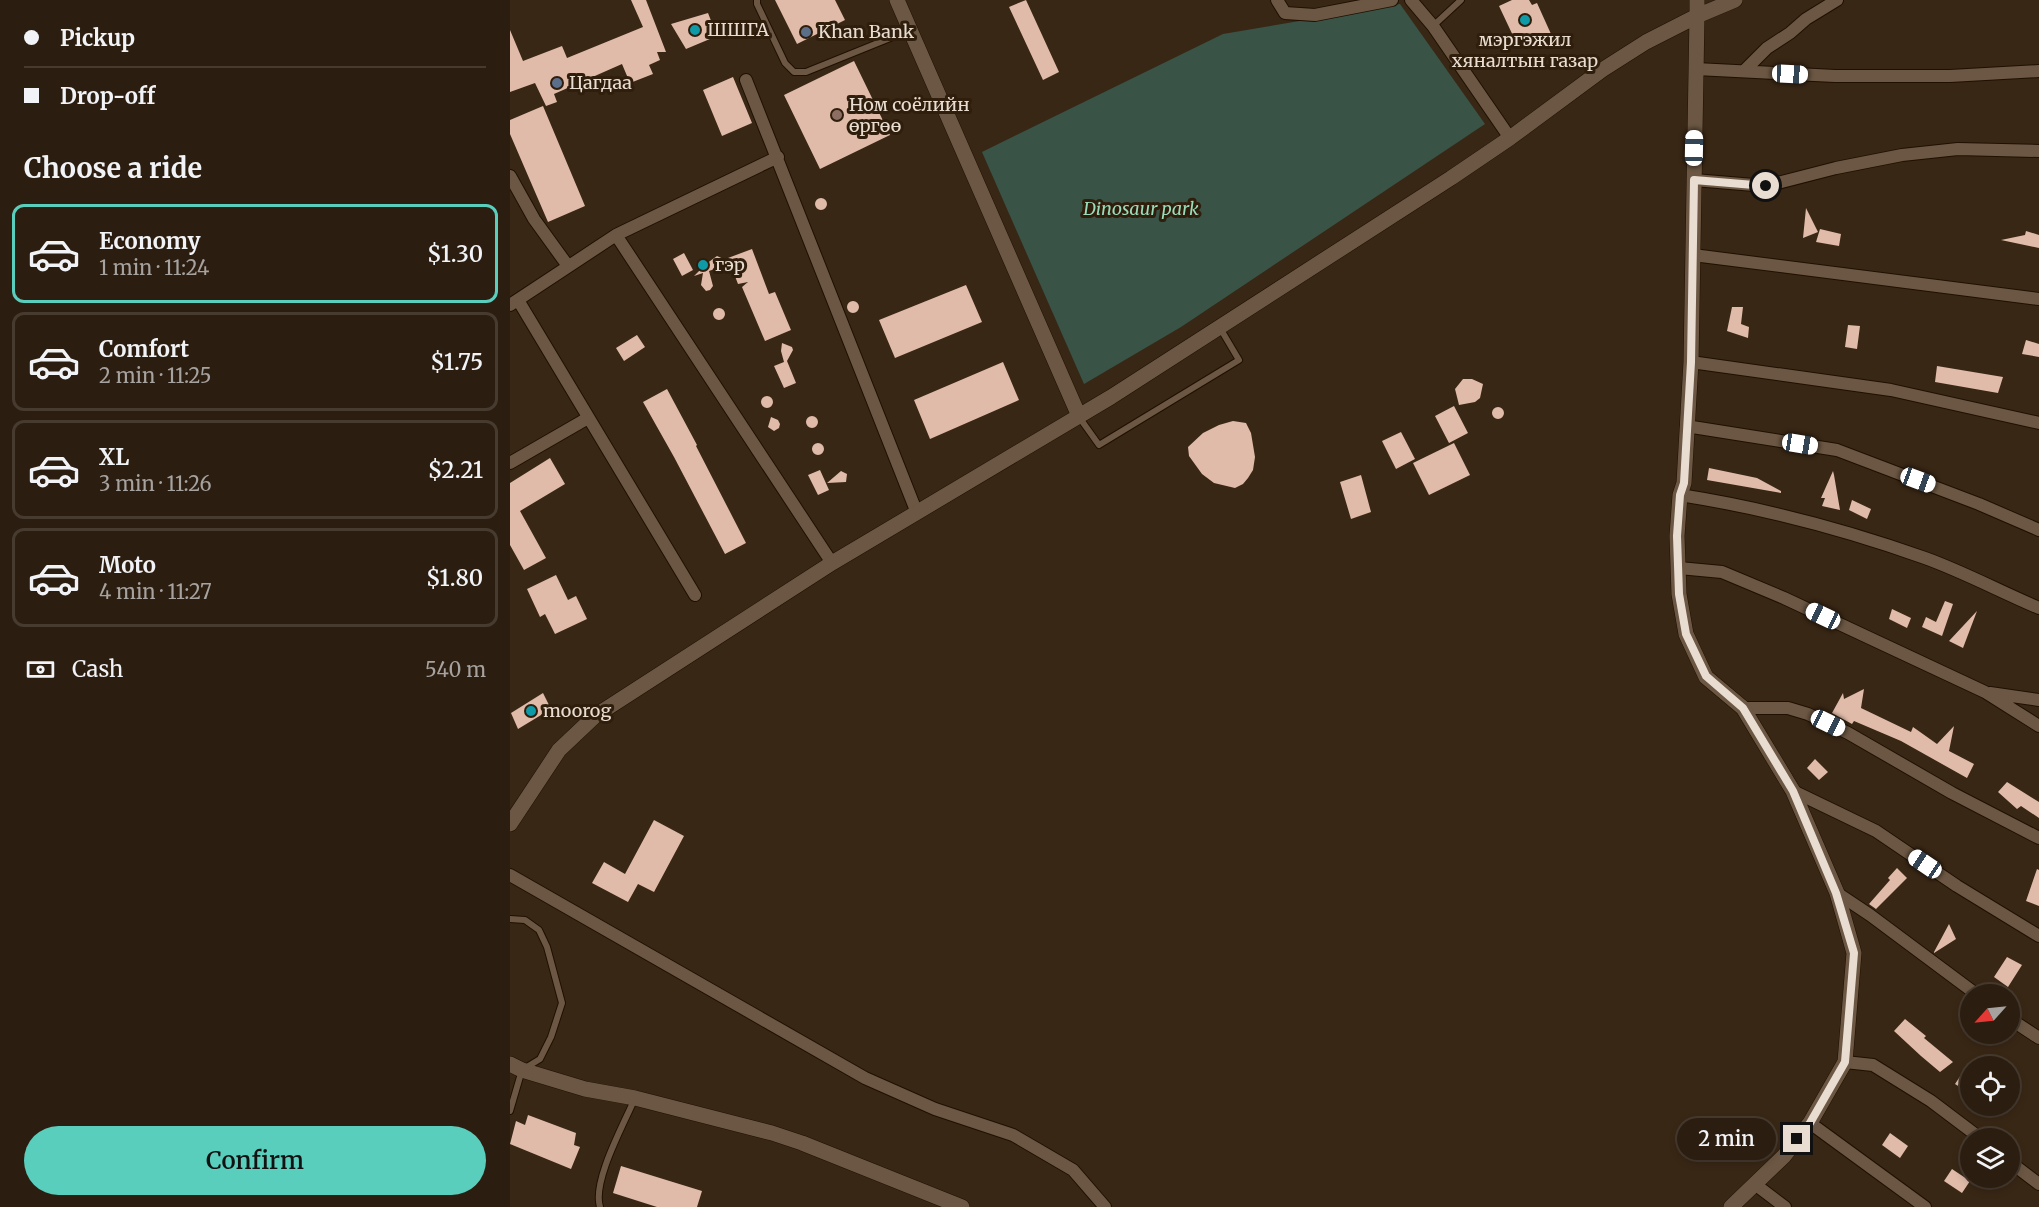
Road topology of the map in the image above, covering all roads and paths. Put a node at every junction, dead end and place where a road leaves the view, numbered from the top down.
1 (757, 0) edge
2 (897, 0) edge
3 (1277, 0) edge
4 (1392, 0) edge
5 (1411, 0) edge
6 (1461, 0) edge
7 (1734, 0) edge
8 (1837, 0) edge
9 (1697, 8) edge
10 (1433, 26) junction
11 (910, 30) junction
12 (1696, 69) junction
13 (1744, 71) junction
14 (2039, 71) edge
15 (746, 80) dead end
16 (1510, 138) junction
17 (2039, 151) edge
18 (778, 157) junction
19 (510, 176) edge
20 (1694, 180) junction
21 (616, 235) junction
22 (1693, 255) junction
23 (568, 266) junction
24 (2039, 299) edge
25 (514, 303) edge
26 (1220, 327) junction
27 (1691, 362) junction
28 (1079, 416) junction
29 (588, 418) junction
30 (2039, 423) edge
31 (1686, 426) junction
32 (510, 463) edge
33 (1680, 495) junction
34 (917, 513) junction
35 (2039, 530) edge
36 (832, 563) junction
37 (1679, 568) junction
38 (695, 595) dead end
39 (2039, 608) edge
40 (1985, 692) junction
41 (2039, 700) edge
42 (1743, 708) junction
43 (2039, 726) edge
44 (1793, 791) junction
45 (510, 824) edge
46 (2039, 838) edge
47 (510, 875) edge
48 (1836, 893) junction
49 (510, 919) edge
50 (2039, 936) edge
51 (1963, 984) edge
52 (2020, 1026) edge
53 (2039, 1038) edge
54 (1845, 1062) junction
55 (516, 1067) edge
56 (635, 1098) junction
57 (510, 1111) edge
58 (1810, 1123) junction
59 (1967, 1128) edge
60 (2020, 1170) edge
61 (2039, 1184) edge
62 (1756, 1185) junction
63 (959, 1206) edge
64 (600, 1207) edge
65 (1105, 1207) edge
66 (1731, 1207) edge
67 (1785, 1207) edge
68 (1926, 1207) edge

1 - 11 lane
2 - 11 street
3 - 4 street
5 - 10 street
6 - 10 lane
7 - 9 street
8 - 13 street
9 - 12 street
9 - 16 street
10 - 16 street
11 - 28 street
12 - 13 street
12 - 20 street
13 - 14 street
15 - 18 street
16 - 26 street
17 - 20 street
18 - 21 street
18 - 34 street
19 - 23 street
20 - 22 street
21 - 23 street
21 - 36 street
22 - 24 street
22 - 27 street
23 - 25 street
25 - 29 street
26 - 28 street
26 - 28 lane
27 - 30 street
27 - 31 street
28 - 34 street
29 - 32 street
29 - 38 street
31 - 33 street
31 - 35 street
33 - 37 street
33 - 39 street
34 - 36 street
36 - 45 street
37 - 40 street
37 - 42 street
40 - 41 street
40 - 43 street
42 - 44 street
42 - 46 street
44 - 48 street
44 - 50 street
47 - 65 street
48 - 51 street
48 - 54 street
49 - 55 lane
52 - 53 street
54 - 58 street
54 - 59 street
55 - 56 street
55 - 57 lane
56 - 63 street
56 - 64 lane
58 - 62 street
58 - 68 street
60 - 61 street
62 - 66 street
62 - 67 street

